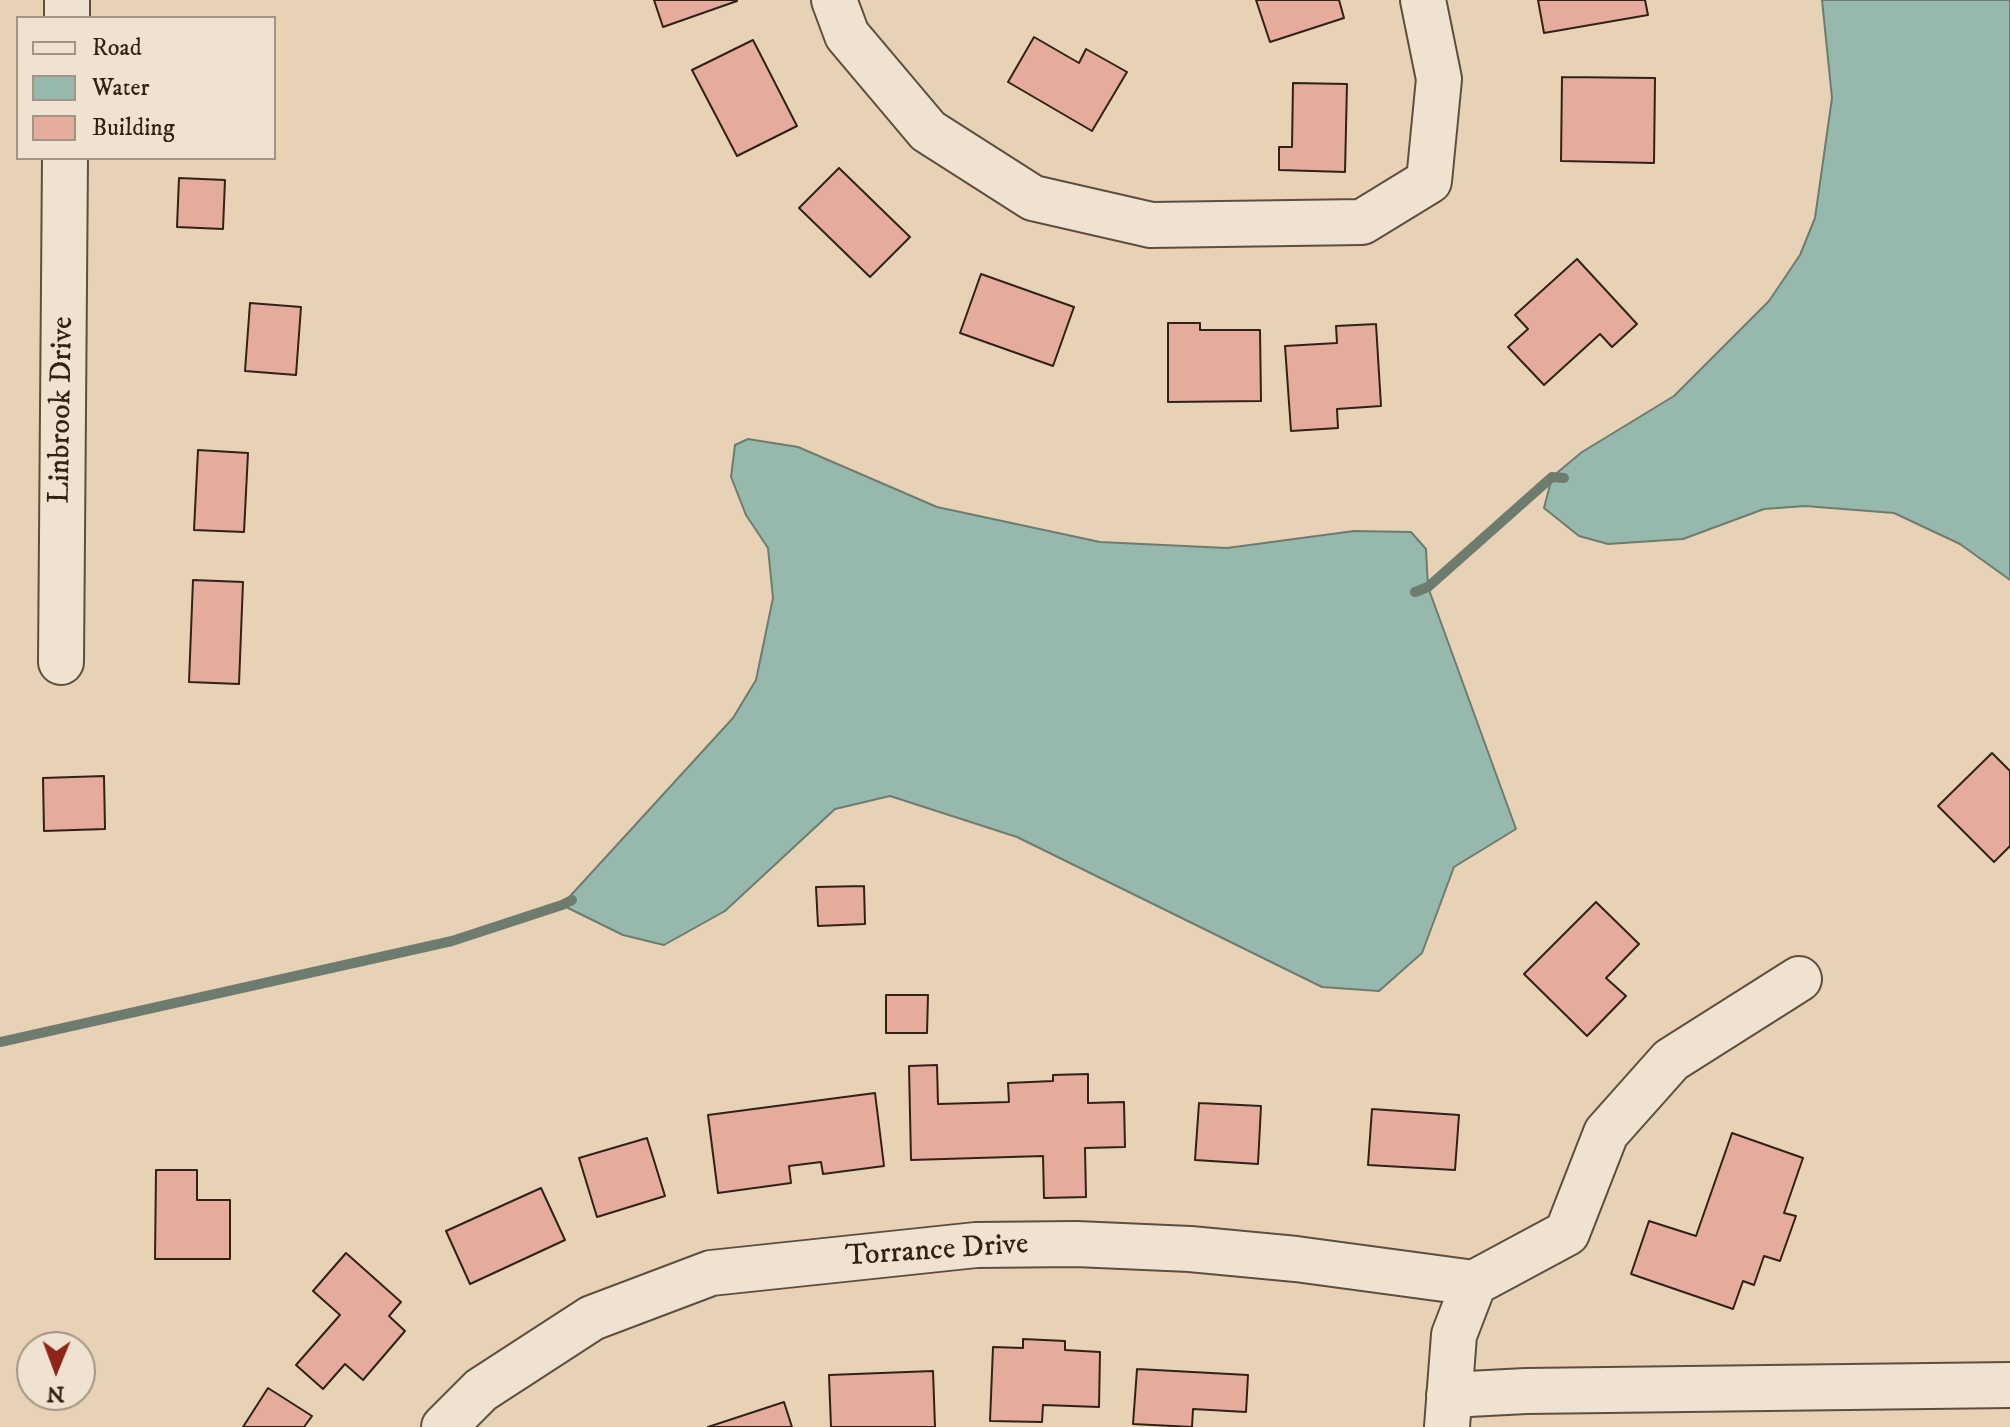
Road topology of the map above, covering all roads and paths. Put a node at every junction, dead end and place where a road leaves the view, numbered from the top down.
1 (834, 0) edge
2 (1423, 0) edge
3 (65, 160) edge
4 (61, 662) dead end
5 (1799, 979) dead end
6 (1474, 1283) junction
7 (2010, 1385) edge
8 (1448, 1411) edge
9 (444, 1427) edge

1 - 2 street
3 - 4 street, Linbrook Drive
5 - 6 street
6 - 8 street
6 - 9 street, Torrance Drive
7 - 8 street

